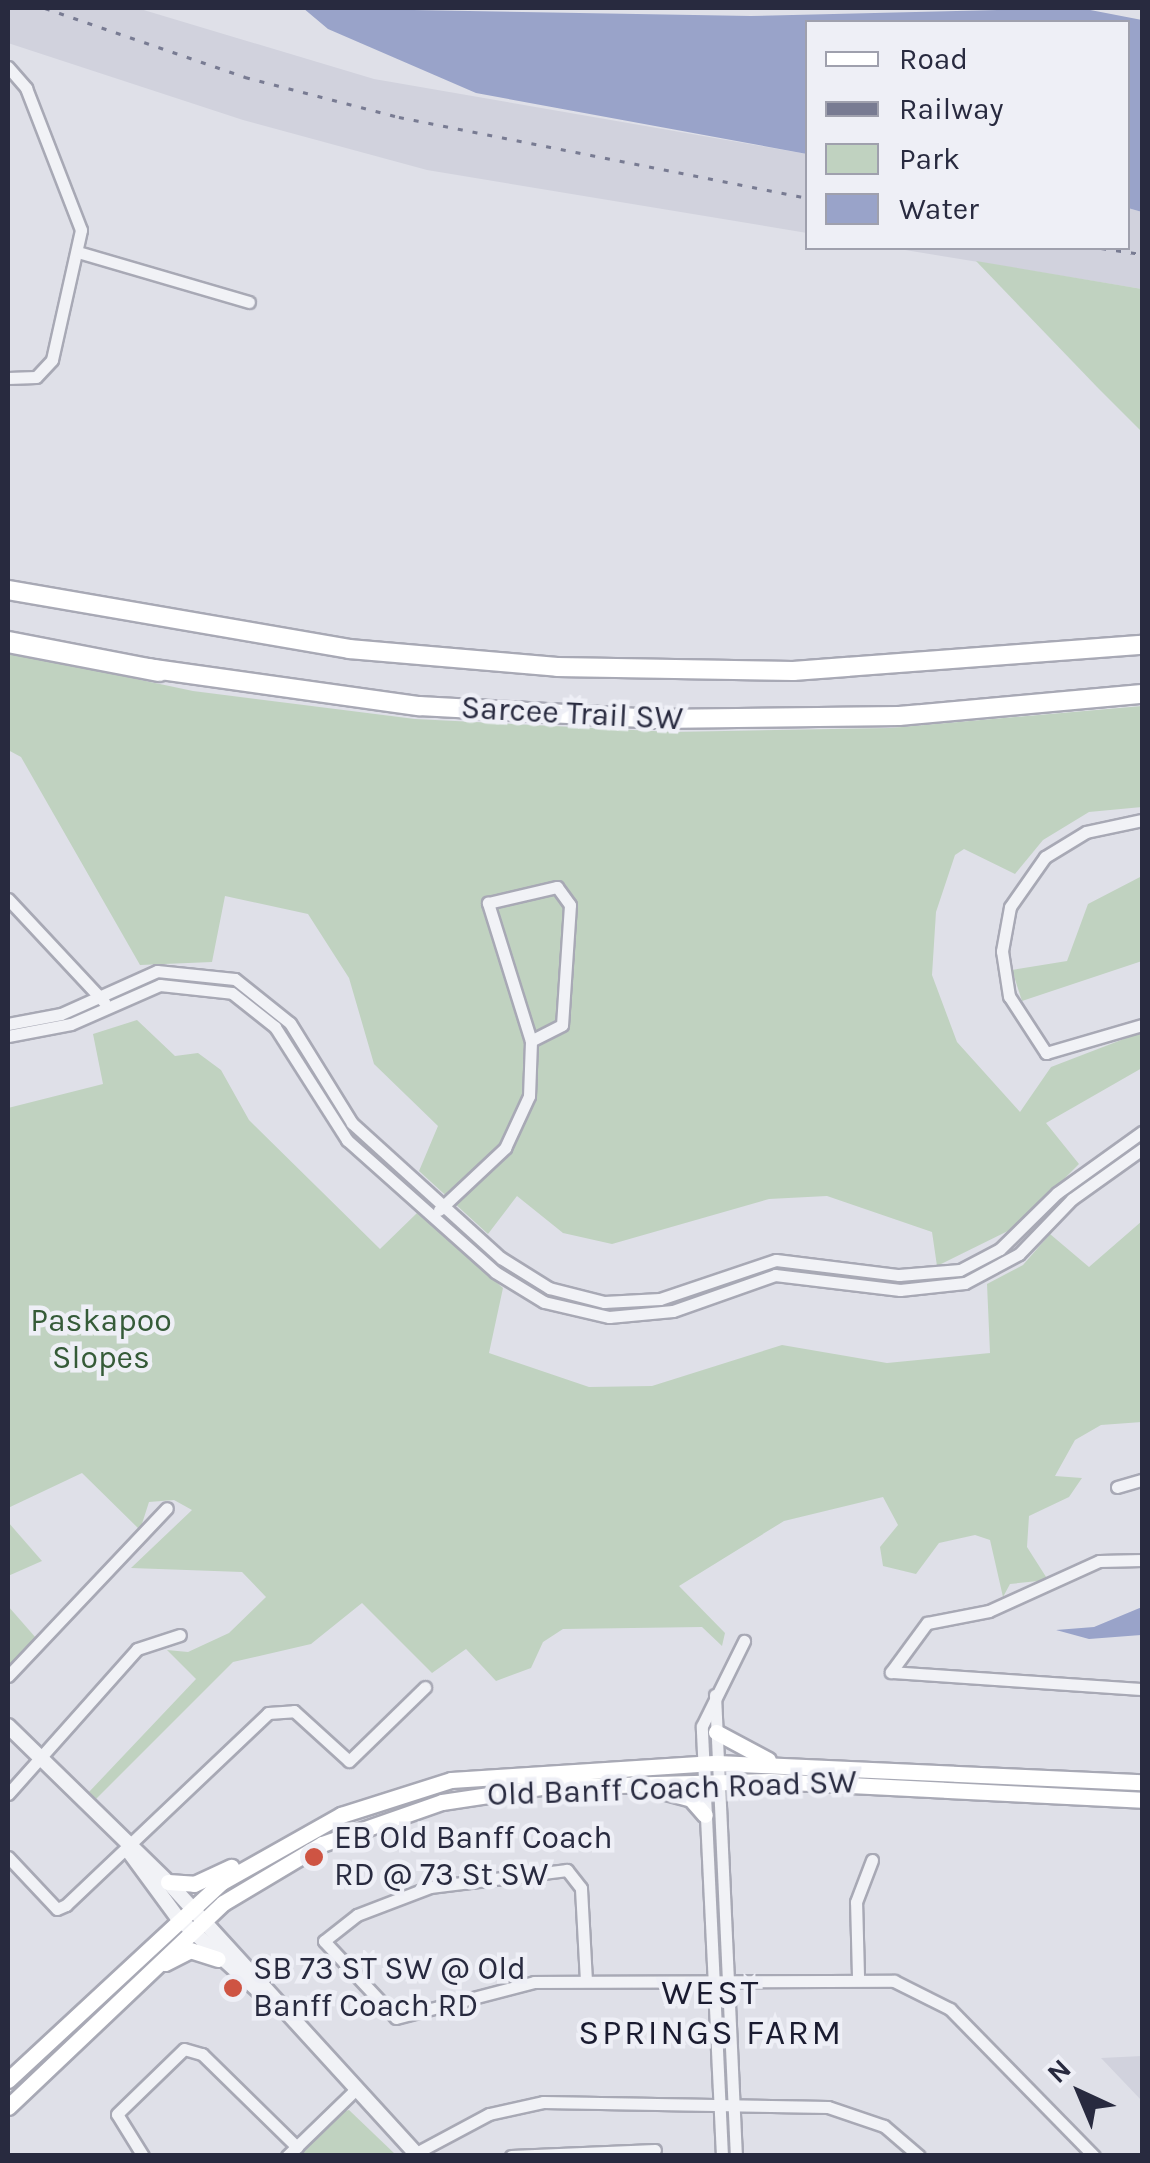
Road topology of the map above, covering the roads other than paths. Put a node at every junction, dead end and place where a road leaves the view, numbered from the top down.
1 (8, 67) edge
2 (78, 252) junction
3 (249, 302) dead end
4 (8, 378) edge
5 (8, 590) edge
6 (8, 632) edge
7 (8, 642) edge
8 (1142, 646) edge
9 (158, 671) junction
10 (1142, 694) edge
11 (1142, 820) edge
12 (8, 900) edge
13 (253, 989) junction
14 (246, 1001) junction
15 (104, 1002) junction
16 (8, 1024) edge
17 (1142, 1024) edge
18 (8, 1036) edge
19 (531, 1041) junction
20 (332, 1099) junction
21 (321, 1108) junction
22 (1142, 1132) edge
23 (1142, 1149) edge
24 (444, 1206) junction
25 (433, 1216) junction
26 (755, 1263) junction
27 (759, 1278) junction
28 (586, 1300) junction
29 (583, 1314) junction
30 (1142, 1480) edge
31 (1117, 1487) dead end
32 (167, 1508) dead end
33 (1142, 1560) edge
34 (180, 1635) dead end
35 (744, 1641) dead end
36 (8, 1676) edge
37 (425, 1687) dead end
38 (1142, 1689) edge
39 (714, 1692) junction
40 (8, 1726) edge
41 (716, 1732) junction
42 (42, 1760) junction
43 (710, 1763) junction
44 (776, 1764) junction
45 (1142, 1782) edge
46 (711, 1783) junction
47 (615, 1784) junction
48 (8, 1794) edge
49 (1142, 1800) edge
50 (705, 1815) junction
51 (280, 1845) junction
52 (128, 1850) junction
53 (8, 1857) edge
54 (872, 1860) dead end
55 (168, 1882) junction
56 (189, 1918) junction
57 (218, 1958) junction
58 (858, 1976) junction
59 (713, 1978) junction
60 (728, 1978) junction
61 (586, 1980) junction
62 (125, 1993) junction
63 (261, 1993) junction
64 (8, 2080) edge
65 (355, 2090) junction
66 (719, 2105) junction
67 (734, 2105) junction
68 (8, 2106) edge
69 (655, 2150) dead end
70 (292, 2151) edge
71 (627, 2152) edge
72 (417, 2154) edge
73 (143, 2156) edge
74 (512, 2156) edge
75 (722, 2156) edge
76 (736, 2156) edge
77 (919, 2156) edge
78 (1094, 2156) edge

1 - 2 street
2 - 3 street
2 - 4 street
5 - 8 highway, Sarcee Trail SW
6 - 9 highway, Sarcee Trail SW
7 - 9 highway
9 - 10 highway, Sarcee Trail SW
11 - 17 street
12 - 15 street
13 - 14 street
13 - 15 street
13 - 20 street
14 - 15 street
14 - 21 street
15 - 16 street
15 - 18 street
19 - 19 street
19 - 24 street
20 - 21 street
20 - 24 street
21 - 25 street
22 - 26 street
23 - 27 street
24 - 25 street
24 - 28 street
25 - 29 street
26 - 27 street
26 - 28 street
27 - 29 street
28 - 29 street
30 - 31 street
32 - 36 street
33 - 38 street
34 - 42 street
35 - 39 street
37 - 52 street
39 - 41 street
39 - 43 street
40 - 42 street
41 - 43 street
41 - 44 main road
42 - 48 street
42 - 52 street
43 - 44 main road, Old Banff Coach Road SW
43 - 46 street
43 - 51 main road, Old Banff Coach Road SW
44 - 45 main road, Old Banff Coach Road SW
46 - 47 main road, Old Banff Coach Road SW
46 - 49 main road, Old Banff Coach Road SW
46 - 50 street
46 - 60 street
47 - 50 main road
47 - 56 main road, Old Banff Coach Road SW
50 - 59 street
51 - 55 main road
51 - 56 main road, Old Banff Coach Road SW
52 - 53 street
52 - 55 street
52 - 56 street
54 - 58 street
55 - 56 street
56 - 57 street
56 - 62 main road, Old Banff Coach Road SW
56 - 63 street
56 - 64 main road, Old Banff Coach Road SW
57 - 62 main road
57 - 63 street
58 - 60 street
58 - 78 street
59 - 60 street
59 - 61 street
59 - 66 street
60 - 67 street
61 - 61 street
62 - 68 main road, Old Banff Coach Road SW
63 - 65 street
65 - 70 street
65 - 72 street
66 - 67 street
66 - 72 street
66 - 75 street
67 - 76 street
67 - 77 street
69 - 71 street
70 - 73 street
71 - 74 street

